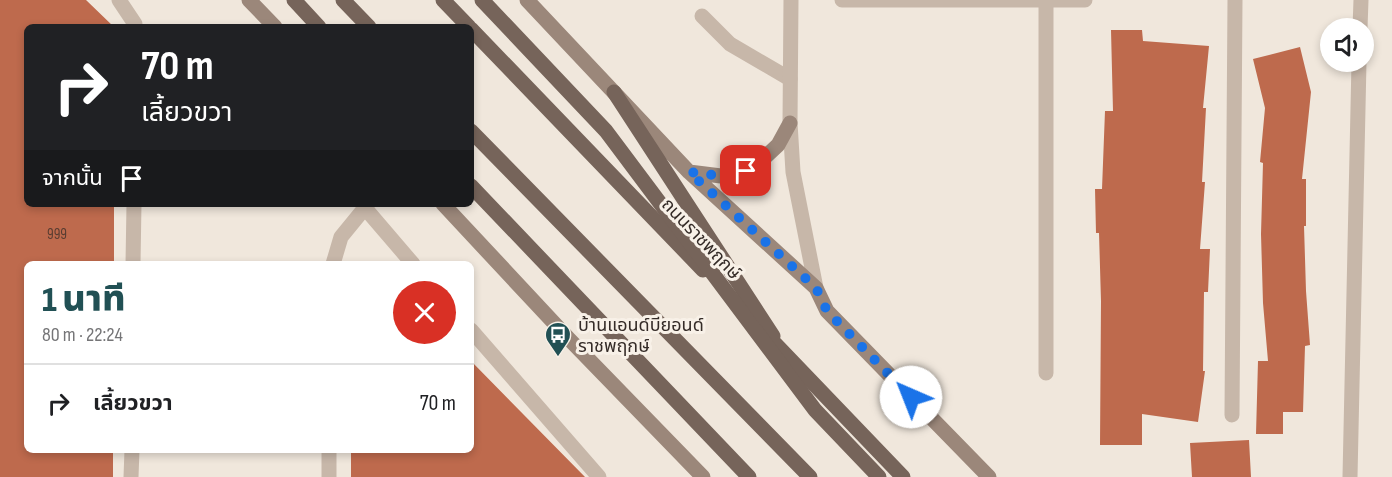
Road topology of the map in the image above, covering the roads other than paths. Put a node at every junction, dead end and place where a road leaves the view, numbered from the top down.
1 (119, 0) edge
2 (249, 0) edge
3 (294, 0) edge
4 (343, 0) edge
5 (443, 0) edge
6 (482, 0) edge
7 (527, 0) edge
8 (791, 0) edge
9 (842, 0) edge
10 (1046, 0) edge
11 (1084, 0) edge
12 (1234, 0) edge
13 (1361, 0) edge
14 (702, 16) dead end
15 (1360, 18) edge
16 (135, 24) edge
17 (272, 24) edge
18 (316, 24) edge
19 (366, 24) edge
20 (466, 24) edge
21 (474, 32) edge
22 (1359, 72) edge
23 (790, 79) junction
24 (614, 92) junction
25 (789, 123) junction
26 (474, 134) edge
27 (689, 172) junction
28 (474, 189) edge
29 (134, 207) edge
30 (365, 207) edge
31 (367, 207) edge
32 (446, 207) edge
33 (133, 261) edge
34 (334, 261) edge
35 (411, 261) edge
36 (816, 288) junction
37 (474, 333) edge
38 (784, 353) junction
39 (1046, 373) dead end
40 (1232, 415) dead end
41 (132, 453) edge
42 (329, 453) edge
43 (131, 477) edge
44 (329, 477) edge
45 (599, 477) edge
46 (703, 477) edge
47 (749, 477) edge
48 (810, 477) edge
49 (879, 477) edge
50 (903, 477) edge
51 (989, 477) edge
52 (1350, 477) edge

1 - 16 street
2 - 17 main road
3 - 18 main road
4 - 19 main road
5 - 20 main road, ถนนราชพฤกษ์
6 - 49 main road, bridge
7 - 24 main road
8 - 23 street
9 - 10 street
10 - 11 street
10 - 39 street
12 - 40 street
13 - 15 street
14 - 23 street
21 - 38 main road, ถนนราชพฤกษ์
22 - 52 street
23 - 25 street
24 - 27 main road
24 - 38 main road
25 - 27 main road
25 - 36 street
26 - 48 main road
27 - 36 main road
28 - 47 main road
29 - 33 street
30 - 34 street
31 - 35 street
32 - 46 main road
36 - 51 main road
37 - 45 street
38 - 50 main road, ถนนราชพฤกษ์
41 - 43 street
42 - 44 street

